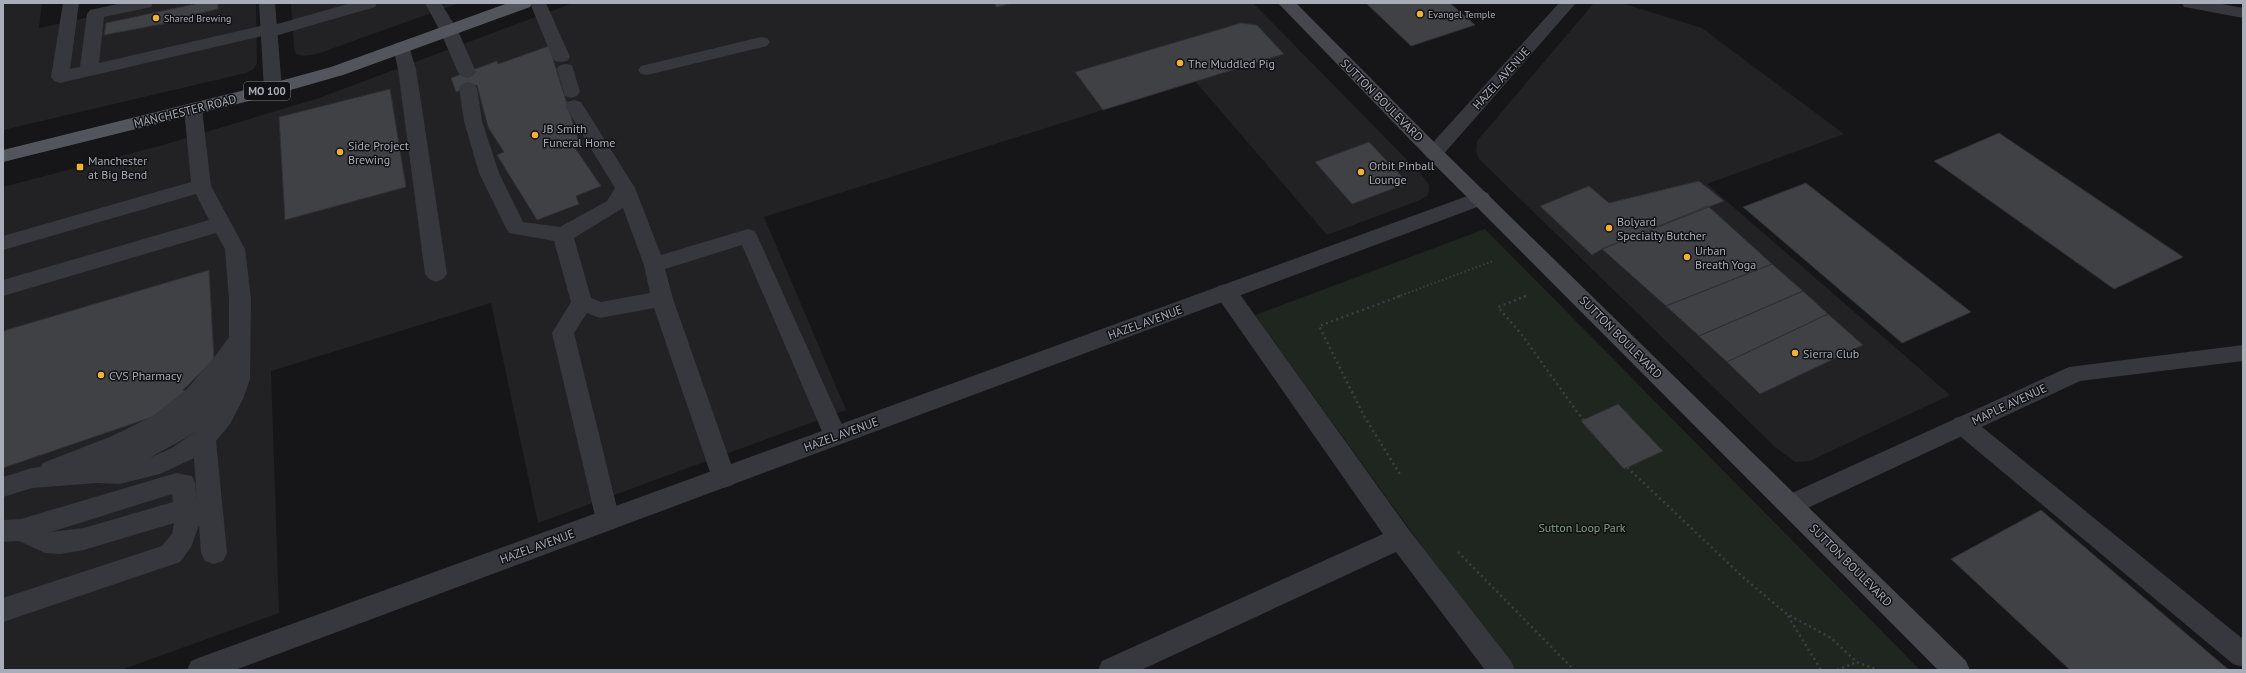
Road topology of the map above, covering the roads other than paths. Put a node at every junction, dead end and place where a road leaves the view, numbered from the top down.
1 (71, 3) edge
2 (145, 3) edge
3 (267, 3) edge
4 (369, 3) edge
5 (433, 3) edge
6 (524, 3) edge
7 (538, 3) edge
8 (1286, 3) edge
9 (1568, 3) edge
10 (2190, 3) edge
11 (2243, 13) edge
12 (269, 31) junction
13 (449, 31) junction
14 (762, 42) dead end
15 (402, 47) junction
16 (89, 70) junction
17 (647, 70) dead end
18 (273, 90) junction
19 (193, 108) junction
20 (1434, 153) junction
21 (3, 156) edge
22 (201, 186) junction
23 (625, 188) junction
24 (1481, 198) junction
25 (221, 224) junction
26 (564, 234) junction
27 (3, 243) edge
28 (654, 265) junction
29 (436, 274) dead end
30 (3, 288) edge
31 (1226, 292) junction
32 (662, 299) junction
33 (582, 303) junction
34 (240, 348) junction
35 (2243, 353) edge
36 (1963, 425) junction
37 (835, 436) junction
38 (204, 439) junction
39 (79, 474) junction
40 (32, 478) junction
41 (724, 478) junction
42 (3, 487) edge
43 (1790, 505) junction
44 (608, 520) junction
45 (12, 530) edge
46 (1400, 538) junction
47 (214, 553) dead end
48 (3, 610) edge
49 (2243, 655) edge
50 (201, 670) edge
51 (1112, 670) edge
52 (1501, 670) edge
53 (1956, 670) edge

1 - 16 street
2 - 16 street
3 - 12 street
4 - 12 street
5 - 13 street
6 - 13 main road, MANCHESTER ROAD / MO 100
7 - 23 street
8 - 20 street, SUTTON BOULEVARD
9 - 20 street, HAZEL AVENUE
10 - 11 street
12 - 16 street
12 - 18 street
13 - 15 main road, MANCHESTER ROAD / MO 100
13 - 26 street
14 - 17 street
15 - 18 main road, MANCHESTER ROAD / MO 100
15 - 29 street
18 - 19 main road, MANCHESTER ROAD / MO 100
19 - 21 main road, MANCHESTER ROAD / MO 100
19 - 22 street
20 - 24 street, SUTTON BOULEVARD
22 - 25 street
22 - 27 street
23 - 26 street
23 - 28 street
24 - 31 street, HAZEL AVENUE
24 - 43 street, SUTTON BOULEVARD
25 - 30 street
25 - 34 street
26 - 33 street
28 - 32 street
28 - 37 street
31 - 37 street, HAZEL AVENUE
31 - 46 street
32 - 33 street
32 - 41 street
33 - 44 street
34 - 38 street
34 - 39 street
34 - 40 street
35 - 36 street, MAPLE AVENUE
36 - 43 street, MAPLE AVENUE
36 - 49 street
37 - 41 street, HAZEL AVENUE
38 - 39 street
38 - 47 street
39 - 40 street
40 - 42 street
41 - 44 street, HAZEL AVENUE
43 - 53 street, SUTTON BOULEVARD
44 - 50 street, HAZEL AVENUE
45 - 48 street
46 - 51 street
46 - 52 street

